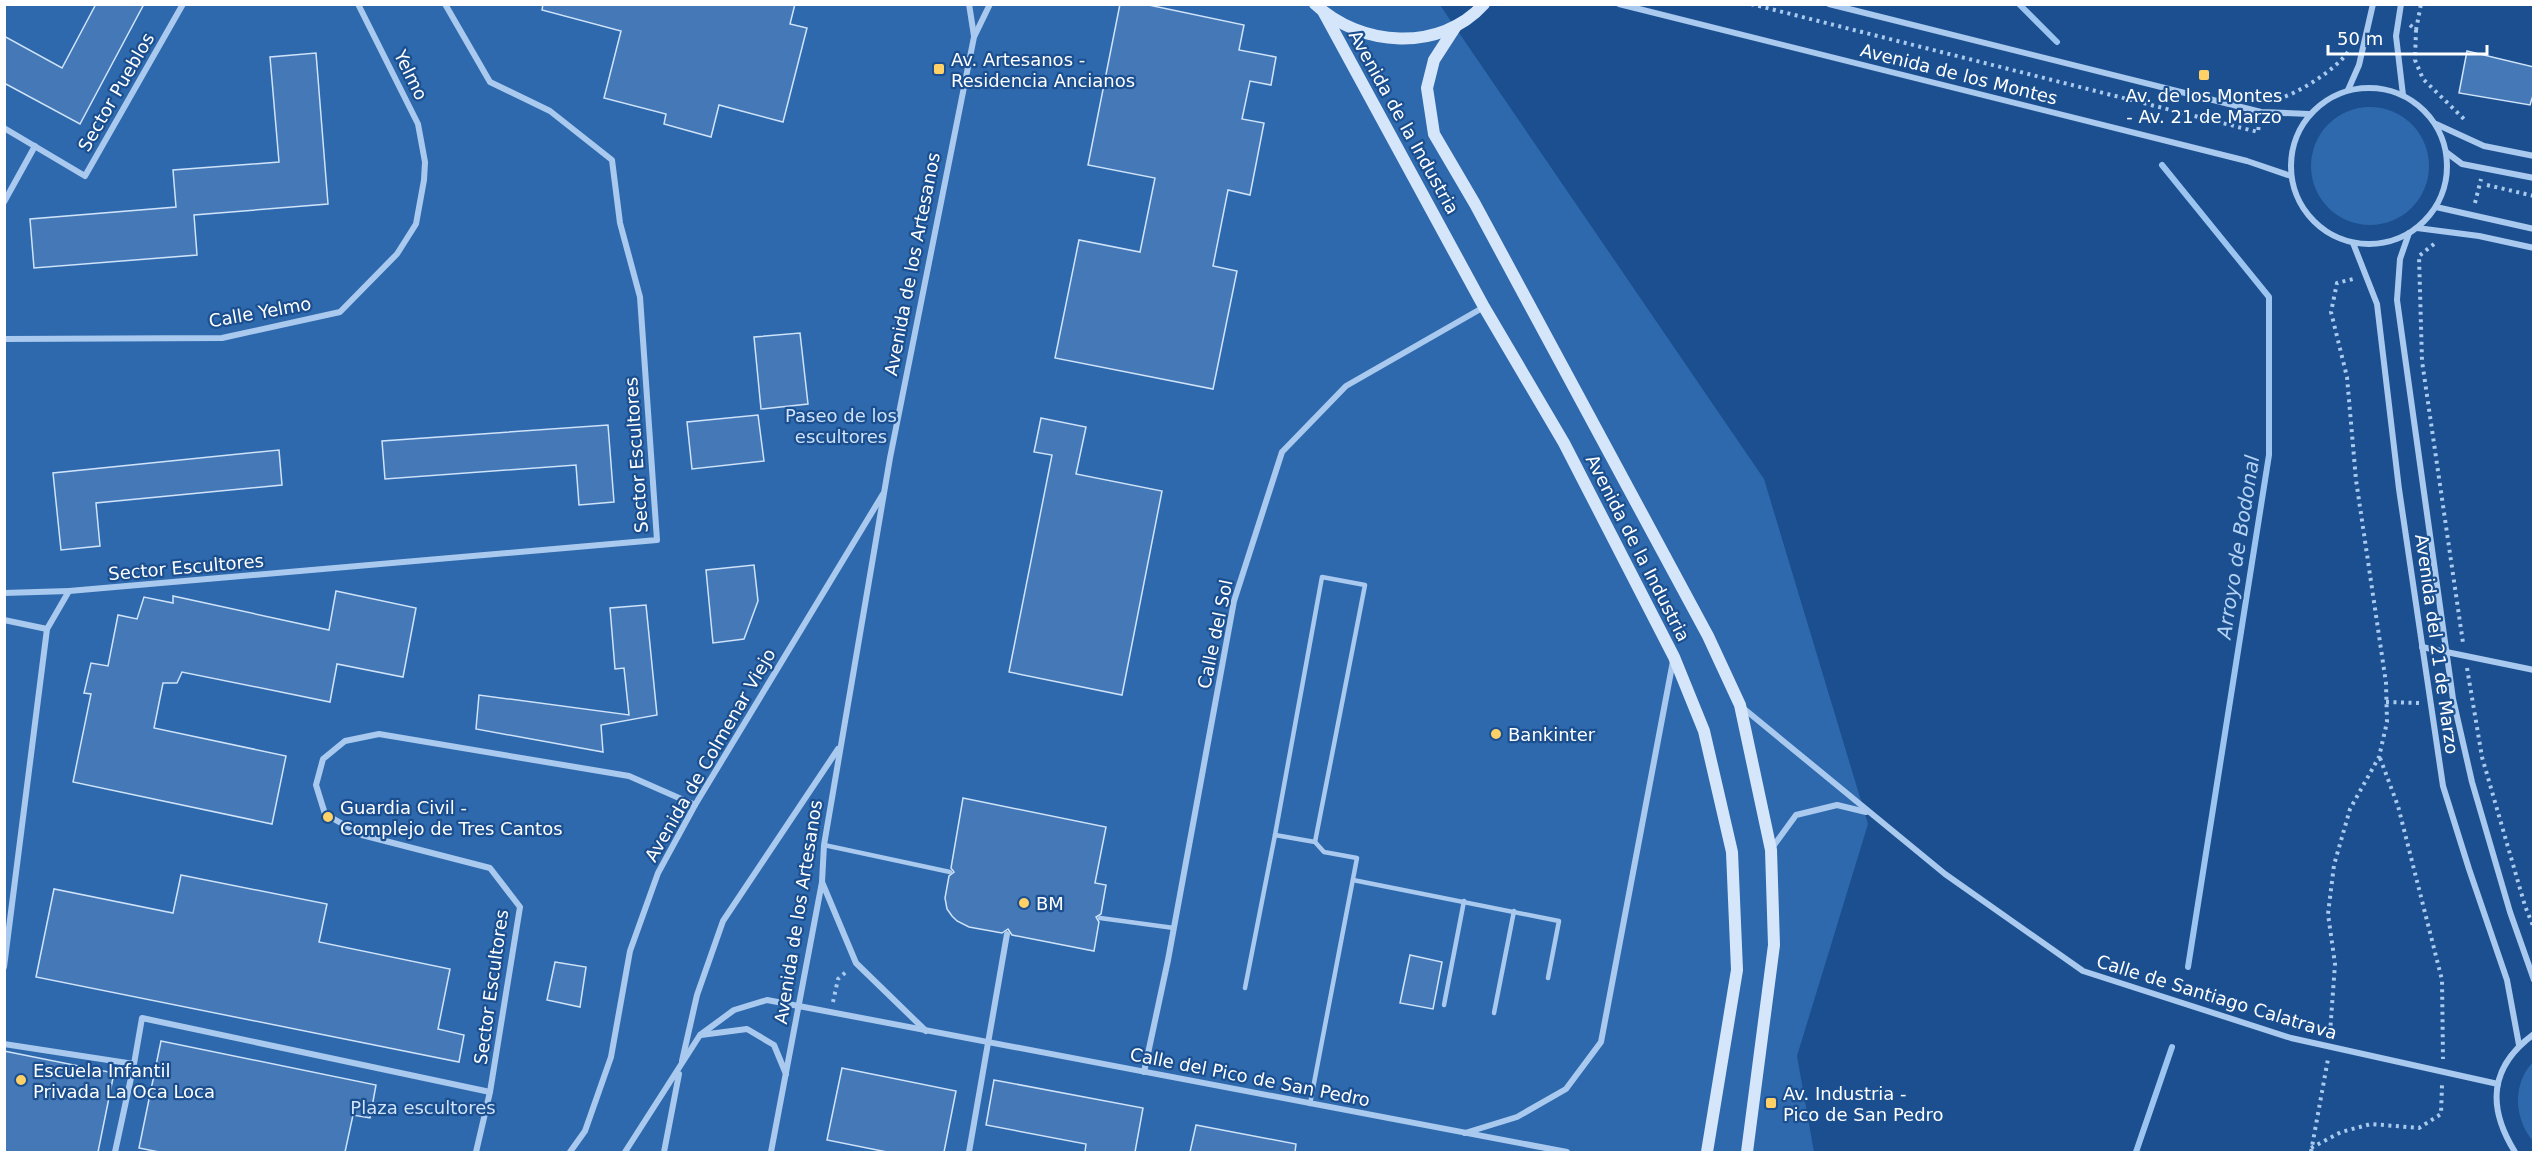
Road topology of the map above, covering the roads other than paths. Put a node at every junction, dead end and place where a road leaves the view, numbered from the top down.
1 (183, 4) edge
2 (358, 4) edge
3 (445, 4) edge
4 (969, 4) edge
5 (990, 4) edge
6 (1484, 4) edge
7 (1619, 4) edge
8 (1829, 4) edge
9 (2373, 4) edge
10 (2401, 4) edge
11 (1319, 9) edge
12 (1456, 26) junction
13 (974, 37) junction
14 (2348, 90) junction
15 (2403, 95) junction
16 (2309, 114) junction
17 (2436, 124) junction
18 (4, 128) edge
19 (35, 146) junction
20 (2446, 152) junction
21 (2534, 156) edge
22 (425, 162) joint
23 (2291, 176) junction
24 (2534, 178) edge
25 (4, 202) edge
26 (2436, 207) junction
27 (2417, 228) junction
28 (2534, 229) edge
29 (2409, 233) junction
30 (2353, 243) junction
31 (2534, 248) edge
32 (1484, 307) junction
33 (4, 339) edge
34 (885, 491) junction
35 (69, 591) junction
36 (4, 593) edge
37 (4, 620) edge
38 (47, 629) junction
39 (2421, 647) junction
40 (2446, 652) junction
41 (1674, 657) junction
42 (2534, 670) edge
43 (1740, 705) junction
44 (840, 746) junction
45 (695, 805) junction
46 (1870, 812) junction
47 (1275, 835) junction
48 (1316, 842) junction
49 (824, 845) junction
50 (1771, 850) junction
51 (950, 872) dead end
52 (1353, 880) junction
53 (822, 882) junction
54 (1464, 902) junction
55 (1514, 911) junction
56 (1100, 918) dead end
57 (1174, 928) junction
58 (1007, 934) dead end
59 (4, 967) edge
60 (1548, 978) dead end
61 (2534, 980) edge
62 (1245, 988) dead end
63 (1444, 1005) dead end
64 (799, 1007) junction
65 (1494, 1013) dead end
66 (926, 1031) junction
67 (2534, 1034) edge
68 (700, 1035) junction
69 (988, 1043) junction
70 (4, 1044) edge
71 (2519, 1045) junction
72 (134, 1064) junction
73 (680, 1069) junction
74 (1143, 1072) junction
75 (787, 1075) junction
76 (2498, 1084) junction
77 (490, 1092) junction
78 (1310, 1104) junction
79 (1465, 1133) junction
80 (115, 1152) edge
81 (476, 1152) edge
82 (570, 1152) edge
83 (625, 1152) edge
84 (664, 1152) edge
85 (771, 1152) edge
86 (969, 1152) edge
87 (1568, 1152) edge
88 (1707, 1152) edge
89 (1747, 1152) edge
90 (2515, 1152) edge

1 - 19 street, Sector Pueblos
2 - 22 street, Yelmo
3 - 35 street, Sector Escultores
4 - 13 street, Avenida de los Artesanos
5 - 13 street, Avenida de los Artesanos
6 - 12 street
7 - 23 street, Avenida de los Montes
8 - 16 street, Avenida de los Montes
9 - 14 street
10 - 15 street
11 - 12 street
11 - 32 street, Avenida de la Industria
12 - 43 street, Avenida de la Industria
13 - 34 street, Avenida de los Artesanos
14 - 15 street
14 - 16 street
15 - 17 street
16 - 23 street
17 - 20 street
17 - 21 street
18 - 19 street, Sector Pueblos
19 - 25 street
20 - 24 street
20 - 26 street
22 - 33 street, Calle Yelmo
23 - 30 street
26 - 27 street
26 - 28 street
27 - 29 street
27 - 31 street
29 - 30 street
29 - 40 street, Avenida del 21 de Marzo
30 - 39 street, Avenida del 21 de Marzo
32 - 41 street, Avenida de la Industria
32 - 57 street, Calle del Sol
34 - 44 street, Avenida de los Artesanos
34 - 45 street, Avenida de Colmenar Viejo
35 - 36 street, Sector Escultores
35 - 38 street
37 - 38 street
38 - 59 street
39 - 40 street
39 - 71 street, Avenida del 21 de Marzo
40 - 42 street
40 - 61 street, Avenida del 21 de Marzo
41 - 79 street
41 - 88 street, Avenida de la Industria
43 - 46 street, Calle de Santiago Calatrava
43 - 50 street, Avenida de la Industria
44 - 49 street, Avenida de los Artesanos
44 - 73 street, Avenida de los Artesanos
45 - 77 street, Sector Escultores
45 - 82 street, Avenida de Colmenar Viejo
46 - 50 street, Calle de Santiago Calatrava
46 - 76 street, Calle de Santiago Calatrava
47 - 48 lane
47 - 48 lane
47 - 62 lane
48 - 52 lane
49 - 51 lane
49 - 53 street, Avenida de los Artesanos
50 - 89 street, Avenida de la Industria
52 - 54 lane
52 - 78 lane
53 - 64 street, Avenida de los Artesanos
53 - 66 street
54 - 55 lane
54 - 63 lane
55 - 60 lane
55 - 65 lane
56 - 57 lane
57 - 74 street, Calle del Sol
58 - 69 street
64 - 66 street, Calle del Pico de San Pedro
64 - 68 street
64 - 75 street, Avenida de los Artesanos
66 - 69 street, Calle del Pico de San Pedro
67 - 71 street
68 - 73 street
68 - 75 street
69 - 74 street, Calle del Pico de San Pedro
69 - 86 street
70 - 72 street
71 - 76 street
72 - 77 street, Sector Escultores
72 - 80 street, Sector Escultores
73 - 83 street
73 - 84 street, Avenida de los Artesanos
74 - 78 street, Calle del Pico de San Pedro
75 - 85 street, Avenida de los Artesanos
76 - 90 street
77 - 81 street, Sector Escultores
78 - 79 street, Calle del Pico de San Pedro
79 - 87 street, Calle del Pico de San Pedro

